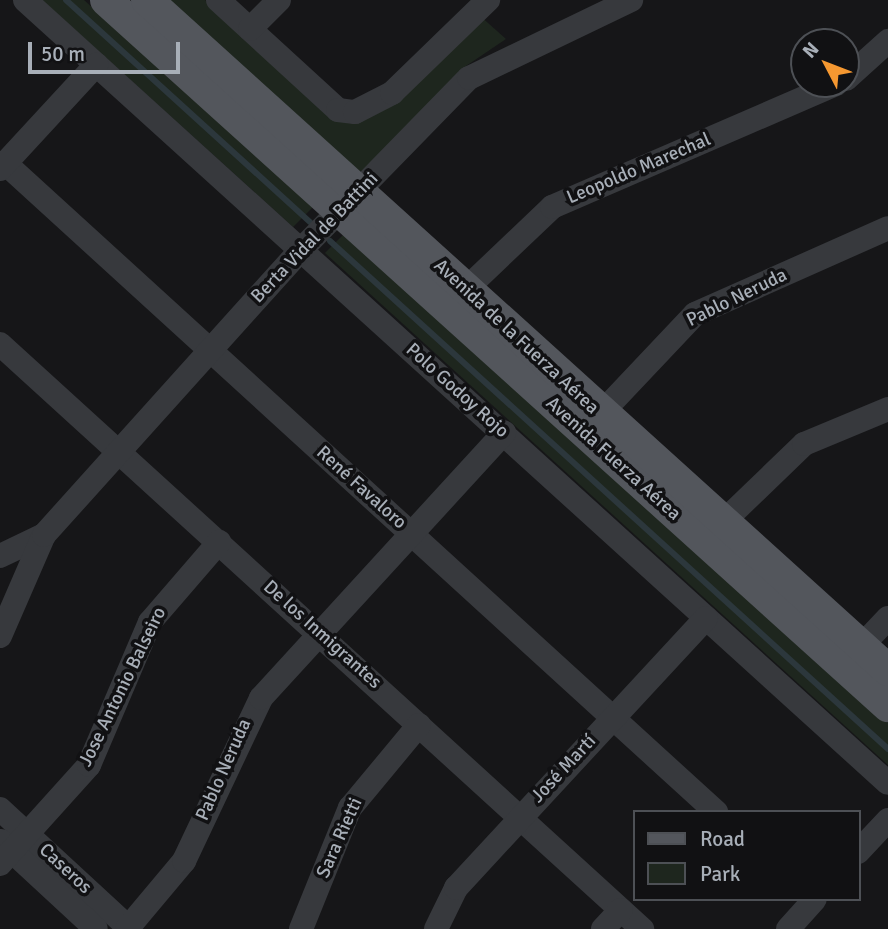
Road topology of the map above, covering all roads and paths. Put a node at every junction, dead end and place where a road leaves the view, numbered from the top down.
1 (25, 0) edge
2 (106, 0) edge
3 (147, 0) edge
4 (218, 0) edge
5 (279, 0) edge
6 (488, 0) edge
7 (631, 0) edge
8 (250, 29) junction
9 (888, 41) edge
10 (96, 65) junction
11 (860, 66) edge
12 (804, 98) edge
13 (3, 166) edge
14 (349, 202) junction
15 (888, 228) edge
16 (300, 250) junction
17 (466, 289) junction
18 (209, 349) junction
19 (5, 360) edge
20 (888, 409) edge
21 (592, 424) junction
22 (504, 433) junction
23 (117, 449) junction
24 (722, 523) junction
25 (412, 534) junction
26 (44, 535) junction
27 (219, 542) junction
28 (0, 556) edge
29 (706, 618) junction
30 (888, 618) edge
31 (321, 634) junction
32 (0, 636) edge
33 (852, 656) junction
34 (888, 670) edge
35 (888, 706) edge
36 (613, 717) junction
37 (419, 725) junction
38 (888, 783) edge
39 (0, 809) edge
40 (714, 810) edge
41 (519, 817) junction
42 (888, 820) edge
43 (10, 847) edge
44 (860, 850) edge
45 (813, 901) edge
46 (621, 910) junction
47 (96, 929) edge
48 (128, 929) edge
49 (300, 929) edge
50 (436, 929) edge
51 (603, 929) edge
52 (642, 929) edge
53 (788, 929) edge

1 - 10 street, Polo Godoy Rojo
2 - 14 main road, Avenida de la Fuerza Aérea
3 - 14 main road, Avenida de la Fuerza Aérea
4 - 8 street
5 - 8 street
6 - 8 street
7 - 14 street, Berta Vidal de Battini
9 - 11 street
10 - 13 street
10 - 16 street, Polo Godoy Rojo
12 - 17 street, Leopoldo Marechal
13 - 18 street, René Favaloro
14 - 16 street, Berta Vidal de Battini
14 - 17 main road, Avenida de la Fuerza Aérea
14 - 21 main road, Avenida Fuerza Aérea
15 - 21 street, Pablo Neruda
16 - 18 street, Berta Vidal de Battini
16 - 22 street, Polo Godoy Rojo
17 - 21 main road, Avenida de la Fuerza Aérea
18 - 23 street, Berta Vidal de Battini
18 - 25 street, René Favaloro
19 - 23 street, De los Inmigrantes
20 - 24 street
21 - 24 main road, Avenida de la Fuerza Aérea
21 - 33 main road, Avenida Fuerza Aérea
22 - 25 street, Pablo Neruda
22 - 29 street, Polo Godoy Rojo
23 - 26 street, Berta Vidal de Battini
23 - 27 street, De los Inmigrantes
24 - 33 main road, Avenida de la Fuerza Aérea
25 - 31 street, Pablo Neruda
25 - 36 street, René Favaloro
26 - 28 street, Berta Vidal de Battini
26 - 32 street, Berta Vidal de Battini
27 - 31 street, De los Inmigrantes
27 - 43 street, Jose Antonio Balseiro
29 - 36 street, José Martí
29 - 38 street, Polo Godoy Rojo
30 - 33 street
31 - 37 street, De los Inmigrantes
31 - 48 street, Pablo Neruda
33 - 34 main road, Avenida de la Fuerza Aérea
33 - 35 main road, Avenida Fuerza Aérea
36 - 40 street, René Favaloro
36 - 41 street, José Martí
37 - 41 street, De los Inmigrantes
37 - 49 street, Sara Rietti
39 - 43 street, Caseros
41 - 46 street, De los Inmigrantes
41 - 50 street, José Martí
42 - 44 street
43 - 47 street, Caseros
43 - 48 street, Caseros
45 - 53 street
46 - 51 street
46 - 52 street, De los Inmigrantes

